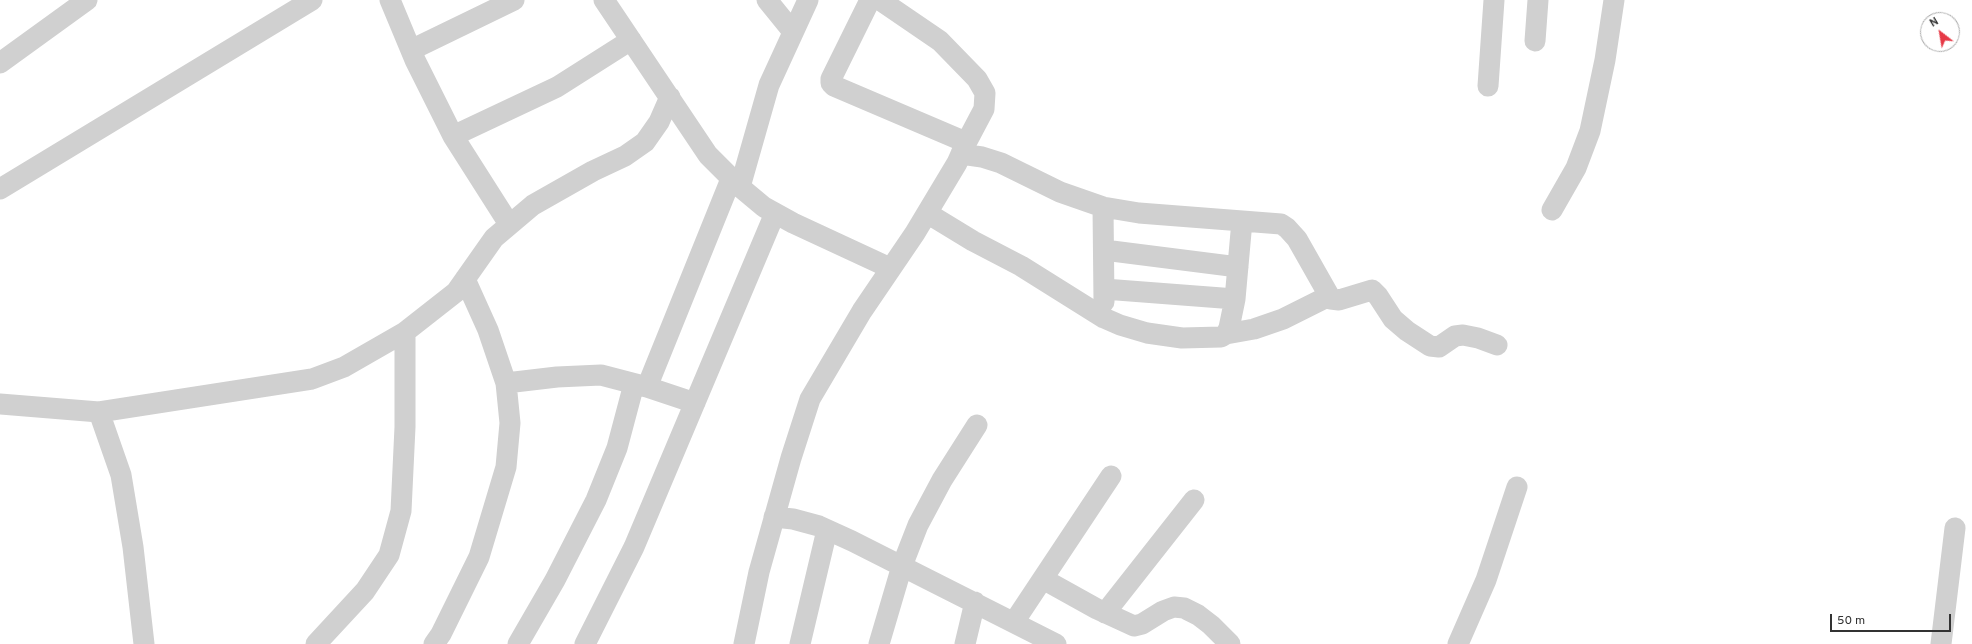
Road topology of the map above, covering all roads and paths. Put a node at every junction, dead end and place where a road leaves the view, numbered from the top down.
1 (87, 0) edge
2 (312, 0) edge
3 (390, 0) edge
4 (514, 0) edge
5 (604, 0) edge
6 (767, 0) edge
7 (808, 0) edge
8 (870, 0) edge
9 (880, 0) edge
10 (1494, 0) edge
11 (1538, 0) edge
12 (1614, 0) edge
13 (794, 32) junction
14 (631, 40) junction
15 (1535, 41) dead end
16 (411, 50) junction
17 (0, 63) edge
18 (1488, 86) dead end
19 (670, 97) junction
20 (453, 136) junction
21 (963, 150) junction
22 (736, 183) junction
23 (0, 189) edge
24 (1103, 207) junction
25 (1552, 210) dead end
26 (775, 213) junction
27 (927, 213) junction
28 (1242, 221) junction
29 (509, 224) junction
30 (1104, 250) junction
31 (1238, 267) junction
32 (890, 268) junction
33 (466, 279) junction
34 (1104, 289) junction
35 (1328, 296) junction
36 (1235, 299) junction
37 (1104, 318) junction
38 (405, 332) junction
39 (1226, 334) junction
40 (1496, 345) dead end
41 (506, 383) junction
42 (640, 385) junction
43 (695, 403) junction
44 (0, 404) edge
45 (99, 412) junction
46 (977, 425) dead end
47 (1111, 476) dead end
48 (1517, 487) dead end
49 (1194, 500) dead end
50 (774, 517) junction
51 (1955, 528) dead end
52 (827, 530) junction
53 (902, 566) junction
54 (1043, 579) junction
55 (975, 602) junction
56 (1105, 613) junction
57 (1014, 622) junction
58 (1053, 643) edge
59 (144, 644) edge
60 (316, 644) edge
61 (434, 644) edge
62 (518, 644) edge
63 (585, 644) edge
64 (744, 644) edge
65 (800, 644) edge
66 (879, 644) edge
67 (966, 644) edge
68 (1230, 644) edge
69 (1458, 644) edge
70 (1941, 644) edge

1 - 17 street
2 - 23 street
3 - 16 street
4 - 16 street
5 - 14 street
6 - 13 street
7 - 13 street
8 - 21 street
9 - 21 street
10 - 18 street
11 - 15 street
12 - 25 street
13 - 22 street
14 - 19 street
14 - 20 street
16 - 20 street
19 - 22 street
19 - 29 street
20 - 29 street
21 - 24 street
21 - 27 street
22 - 26 street
22 - 42 street
24 - 28 street
24 - 30 street
26 - 32 street
26 - 43 street
27 - 32 street
27 - 37 street
28 - 31 street
28 - 35 street
29 - 33 street
30 - 31 street
30 - 34 street
31 - 36 street
32 - 50 street
33 - 38 street
33 - 41 street
34 - 36 street
34 - 37 street
35 - 39 street
35 - 40 street
36 - 39 street
37 - 39 street
38 - 45 street
38 - 60 street
41 - 42 street
41 - 61 street
42 - 43 street
42 - 62 street
43 - 63 street
44 - 45 street
45 - 59 street
46 - 53 street
47 - 54 street
48 - 69 street
49 - 56 street
50 - 52 street
50 - 64 street
51 - 70 street
52 - 53 street
52 - 65 street
53 - 55 street
53 - 66 street
54 - 56 street
54 - 57 street
55 - 57 street
55 - 67 street
56 - 68 street
57 - 58 street

